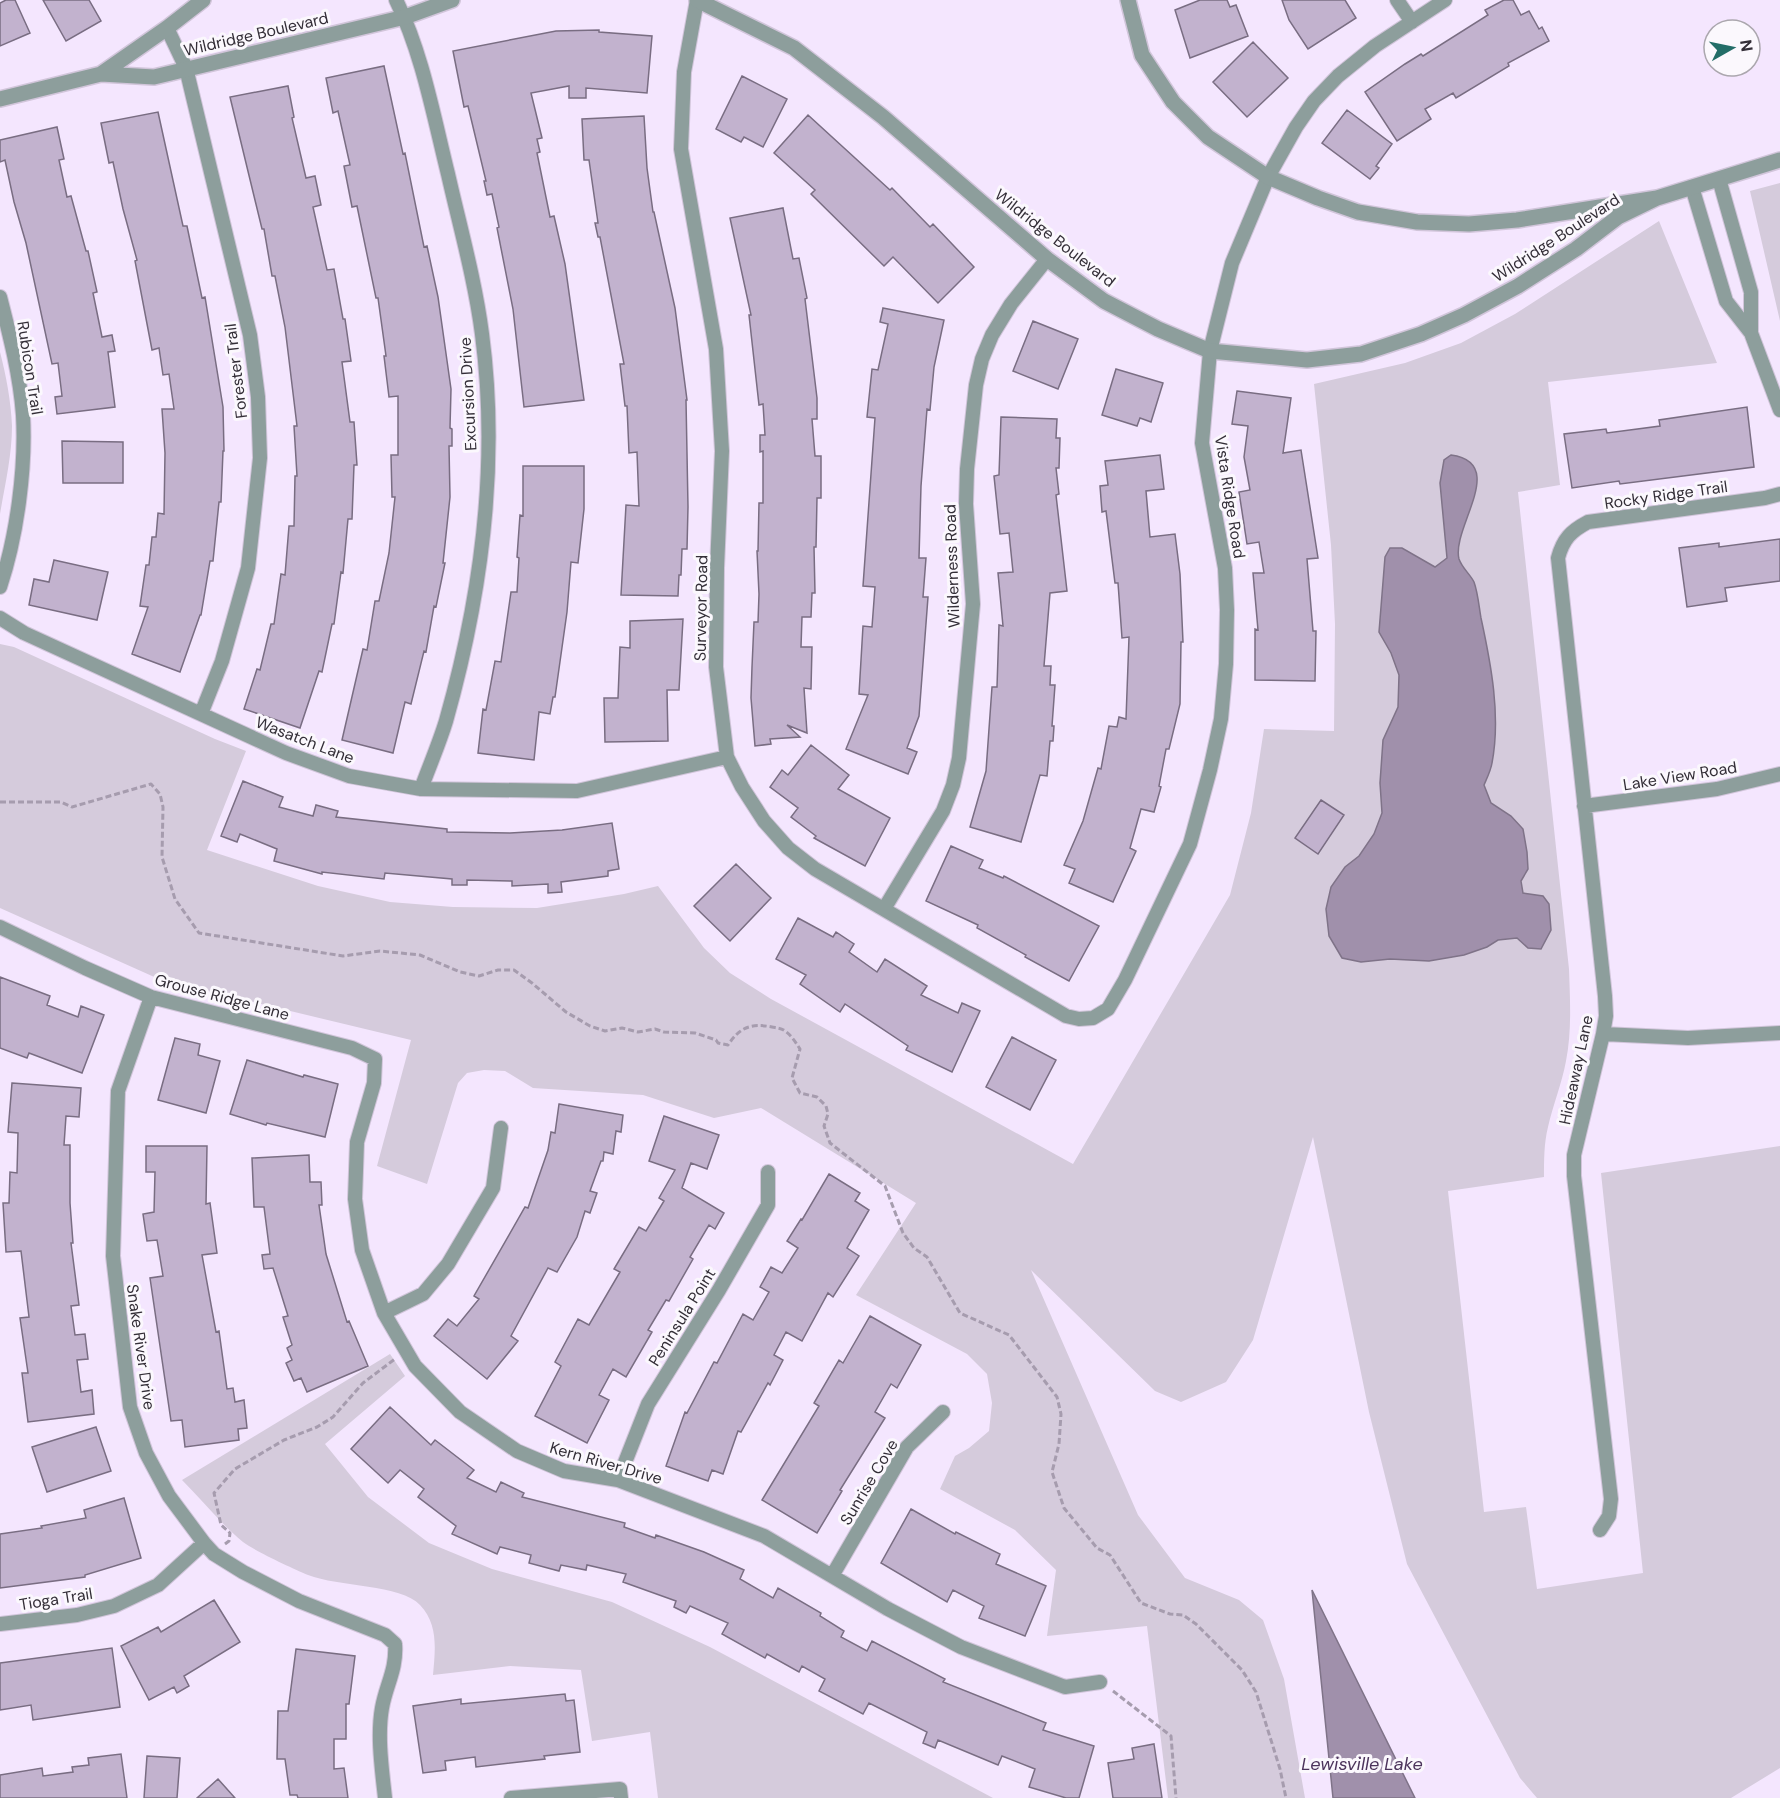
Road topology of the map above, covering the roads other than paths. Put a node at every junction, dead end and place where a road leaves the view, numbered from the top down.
1 (203, 0) edge
2 (396, 0) edge
3 (452, 0) edge
4 (697, 0) edge
5 (1128, 0) edge
6 (1397, 0) edge
7 (1445, 0) edge
8 (405, 17) junction
9 (1412, 22) junction
10 (167, 28) junction
11 (186, 68) junction
12 (101, 74) junction
13 (0, 99) edge
14 (1780, 160) edge
15 (1268, 177) junction
16 (1719, 179) junction
17 (1692, 187) junction
18 (1657, 198) junction
19 (1047, 259) junction
20 (0, 297) edge
21 (1751, 333) junction
22 (1210, 351) junction
23 (1780, 410) edge
24 (1780, 494) edge
25 (1562, 542) joint
26 (0, 587) edge
27 (0, 618) edge
28 (201, 714) junction
29 (727, 757) junction
30 (1780, 774) edge
31 (421, 789) junction
32 (1584, 807) junction
33 (884, 909) junction
34 (0, 927) edge
35 (150, 997) junction
36 (1093, 1018) joint
37 (1780, 1033) edge
38 (1603, 1034) junction
39 (375, 1059) joint
40 (501, 1128) dead end
41 (768, 1172) dead end
42 (384, 1313) junction
43 (943, 1412) dead end
44 (618, 1480) junction
45 (1600, 1530) dead end
46 (204, 1543) junction
47 (832, 1576) junction
48 (0, 1624) edge
49 (1100, 1682) road end
50 (621, 1793) edge
51 (385, 1798) edge
52 (511, 1798) edge

1 - 10 street, Wildridge Boulevard
2 - 8 street, Excursion Drive
3 - 8 street, Wildridge Boulevard
4 - 19 street, Wildridge Boulevard
4 - 29 street, Surveyor Road
5 - 15 street, Wildridge Boulevard
6 - 9 street
7 - 9 street, Vista Ridge Road
8 - 11 street, Wildridge Boulevard
8 - 31 street, Excursion Drive
9 - 15 street, Vista Ridge Road
10 - 11 street, Forester Trail
10 - 12 street, Wildridge Boulevard
11 - 12 street, Wildridge Boulevard
11 - 28 street, Forester Trail
12 - 13 street, Wildridge Boulevard
14 - 16 street, Wildridge Boulevard
15 - 18 street, Wildridge Boulevard
15 - 22 street, Vista Ridge Road
16 - 17 street, Wildridge Boulevard
16 - 21 street
17 - 18 street, Wildridge Boulevard
17 - 21 street
18 - 22 street, Wildridge Boulevard
19 - 22 street, Wildridge Boulevard
19 - 33 street, Wilderness Road
20 - 26 street, Rubicon Trail
21 - 23 street
22 - 36 street, Vista Ridge Road
24 - 25 street, Rocky Ridge Trail
25 - 32 street, Hideaway Lane
27 - 28 street, Wasatch Lane
28 - 31 street, Wasatch Lane
29 - 31 street, Wasatch Lane
29 - 33 street, Surveyor Road
30 - 32 street, Lake View Road
32 - 38 street, Hideaway Lane
33 - 36 street, Surveyor Road
34 - 35 street, Grouse Ridge Lane
35 - 39 street, Grouse Ridge Lane
35 - 46 street, Snake River Drive
37 - 38 street
38 - 45 street, Hideaway Lane
39 - 42 street, Kern River Drive
40 - 42 street
41 - 44 street, Peninsula Point
42 - 44 street, Kern River Drive
43 - 47 street, Sunrise Cove
44 - 47 street, Kern River Drive
46 - 48 street, Tioga Trail
46 - 51 street, Snake River Drive
47 - 49 street, Kern River Drive
50 - 52 street

